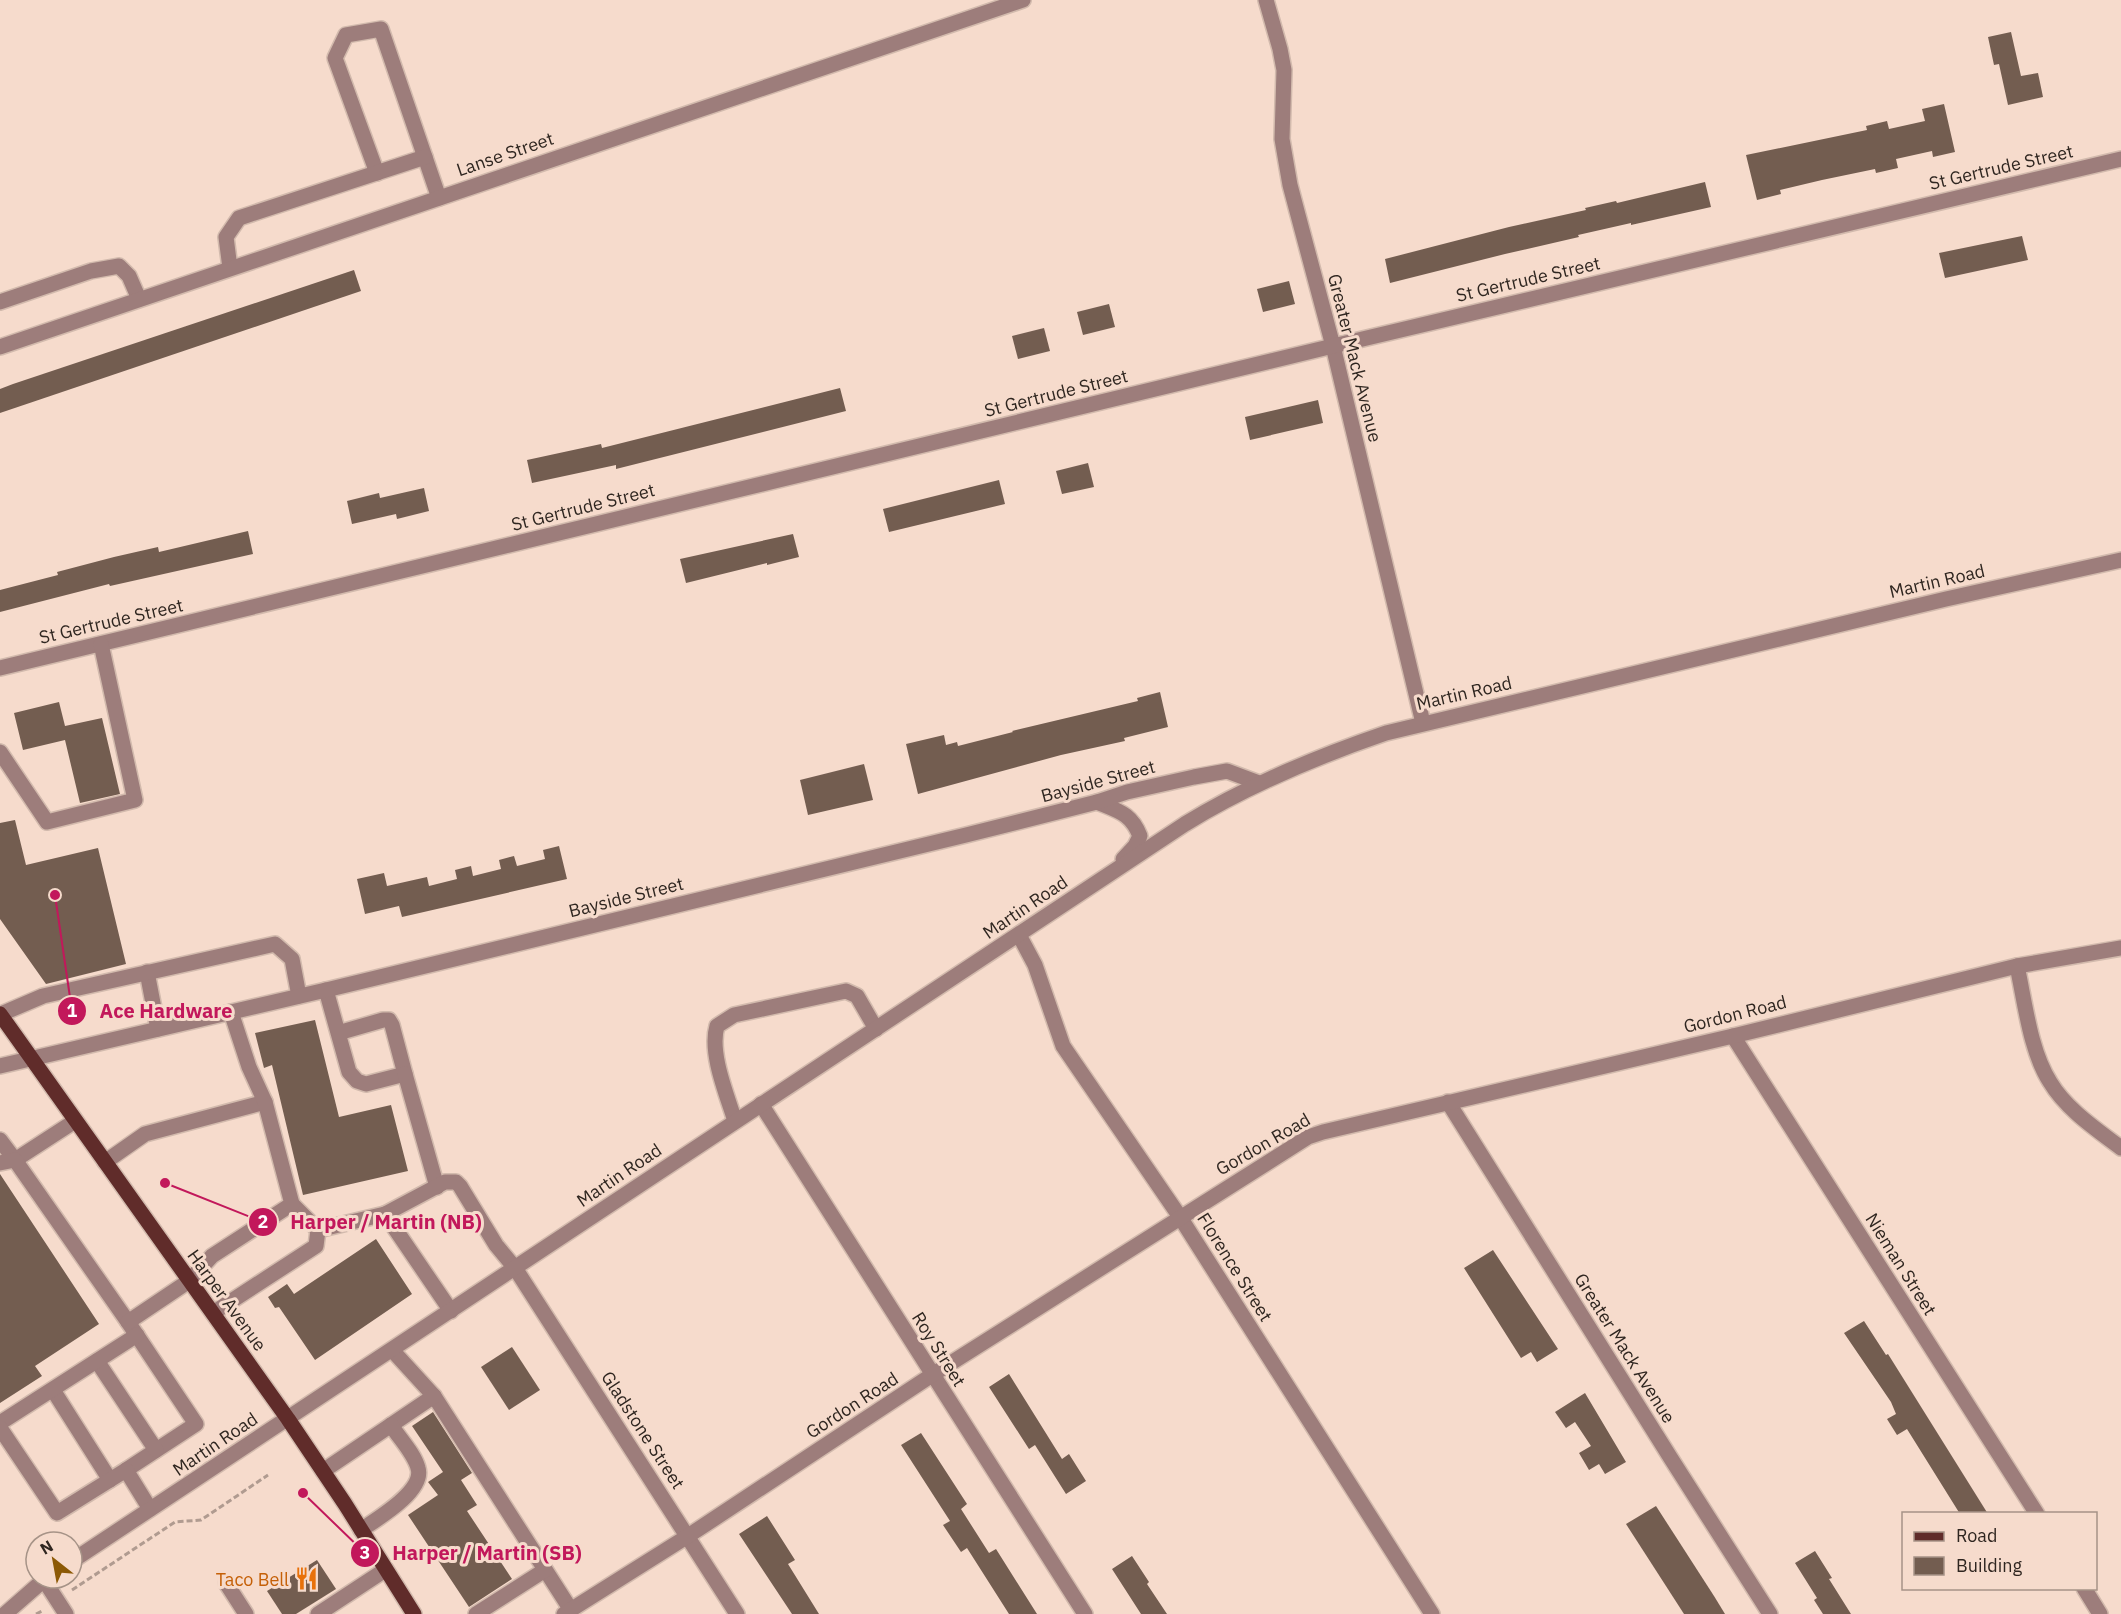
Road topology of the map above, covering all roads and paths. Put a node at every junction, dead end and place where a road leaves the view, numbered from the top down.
1 (1023, 0) edge
2 (1266, 0) edge
3 (425, 157) junction
4 (2121, 159) edge
5 (377, 173) junction
6 (439, 198) junction
7 (230, 268) junction
8 (139, 299) junction
9 (0, 302) edge
10 (1333, 346) junction
11 (0, 347) edge
12 (2121, 560) edge
13 (101, 644) junction
14 (0, 668) edge
15 (1423, 723) junction
16 (0, 752) edge
17 (1259, 783) junction
18 (1096, 802) junction
19 (1095, 885) junction
20 (1019, 935) junction
21 (2120, 951) edge
22 (2017, 966) junction
23 (147, 972) junction
24 (326, 990) junction
25 (299, 996) junction
26 (231, 1012) junction
27 (0, 1014) edge
28 (158, 1029) junction
29 (876, 1029) junction
30 (338, 1033) junction
31 (1733, 1035) junction
32 (30, 1058) junction
33 (0, 1066) edge
34 (405, 1074) junction
35 (266, 1102) junction
36 (1448, 1102) junction
37 (761, 1104) junction
38 (75, 1121) junction
39 (735, 1121) junction
40 (0, 1140) edge
41 (2121, 1148) edge
42 (7, 1161) edge
43 (105, 1162) junction
44 (437, 1187) junction
45 (292, 1204) junction
46 (386, 1214) junction
47 (1180, 1217) junction
48 (318, 1230) junction
49 (515, 1268) junction
50 (189, 1281) junction
51 (451, 1311) junction
52 (213, 1313) junction
53 (133, 1328) junction
54 (392, 1350) junction
55 (97, 1361) junction
56 (932, 1375) junction
57 (53, 1390) junction
58 (434, 1396) junction
59 (288, 1419) junction
60 (0, 1423) edge
61 (391, 1425) junction
62 (0, 1428) edge
63 (156, 1450) junction
64 (126, 1470) junction
65 (323, 1471) junction
66 (268, 1475) dead end
67 (110, 1480) junction
68 (150, 1509) junction
69 (2036, 1512) edge
70 (361, 1530) junction
71 (688, 1536) junction
72 (84, 1553) edge
73 (385, 1570) junction
74 (545, 1570) junction
75 (84, 1582) edge
76 (226, 1583) dead end
77 (32, 1590) edge
78 (52, 1590) edge
79 (2085, 1590) edge
80 (42, 1611) dead end
81 (568, 1612) edge
82 (5, 1614) edge
83 (36, 1614) edge
84 (66, 1614) edge
85 (246, 1614) edge
86 (318, 1614) edge
87 (414, 1614) edge
88 (476, 1614) edge
89 (737, 1614) edge
90 (1085, 1614) edge
91 (1432, 1614) edge
92 (1770, 1614) edge
93 (2100, 1614) edge

1 - 6 street, Lanse Street
2 - 10 street, Greater Mack Avenue
3 - 5 street
3 - 5 street
3 - 6 street
4 - 10 street, St Gertrude Street
5 - 7 street
6 - 7 street, Lanse Street
7 - 8 street, Lanse Street
8 - 9 street
8 - 11 street, Lanse Street
10 - 13 street, St Gertrude Street
10 - 15 street, Greater Mack Avenue
12 - 15 street, Martin Road
13 - 14 street, St Gertrude Street
13 - 16 street
15 - 17 street, Martin Road
17 - 18 street, Bayside Street
17 - 19 street, Martin Road
18 - 19 street
18 - 24 street, Bayside Street
19 - 20 street, Martin Road
20 - 29 street, Martin Road
20 - 47 street, Florence Street
21 - 22 street, Gordon Road
22 - 31 street, Gordon Road
22 - 41 street
23 - 25 street
23 - 27 street
23 - 28 street
24 - 25 street, Bayside Street
24 - 30 street
25 - 26 street, Bayside Street
26 - 28 street, Bayside Street
26 - 35 street
27 - 32 main road, Harper Avenue
28 - 32 street, Bayside Street
29 - 37 street, Martin Road
29 - 39 street
30 - 34 street
30 - 34 street
31 - 36 street, Gordon Road
31 - 69 street, Nieman Street
32 - 33 street, Bayside Street
32 - 38 main road, Harper Avenue
34 - 44 street
35 - 43 street
35 - 45 street
36 - 47 street, Gordon Road
36 - 92 street, Greater Mack Avenue
37 - 39 street, Martin Road
37 - 56 street, Roy Street
38 - 42 street
38 - 43 main road, Harper Avenue
39 - 49 street, Martin Road
40 - 42 street
42 - 53 street
43 - 50 main road, Harper Avenue
44 - 46 street
44 - 49 street, Gladstone Street
45 - 48 street
45 - 50 street
46 - 48 street
46 - 51 street
47 - 56 street, Gordon Road
47 - 91 street, Florence Street
48 - 52 street
49 - 51 street, Martin Road
49 - 71 street, Gladstone Street
50 - 52 main road, Harper Avenue
50 - 53 street
51 - 54 street, Martin Road
52 - 59 main road, Harper Avenue
53 - 55 street
53 - 63 street
54 - 58 street
54 - 59 street, Martin Road
55 - 57 street
55 - 63 street
56 - 71 street, Gordon Road
56 - 90 street, Roy Street
57 - 60 street
57 - 67 street
58 - 61 street
58 - 74 street
59 - 65 main road, Harper Avenue
59 - 68 street, Martin Road
61 - 65 street
61 - 70 street
62 - 67 street
63 - 64 street
64 - 67 street
64 - 68 street
65 - 70 main road, Harper Avenue
66 - 75 path
68 - 72 street, Martin Road
70 - 73 main road, Harper Avenue
71 - 81 street, Gordon Road
71 - 89 street, Gladstone Street
73 - 86 street
73 - 87 main road, Harper Avenue
74 - 81 street
74 - 88 street
76 - 85 street
77 - 82 street
78 - 84 street
79 - 93 street
80 - 83 path

